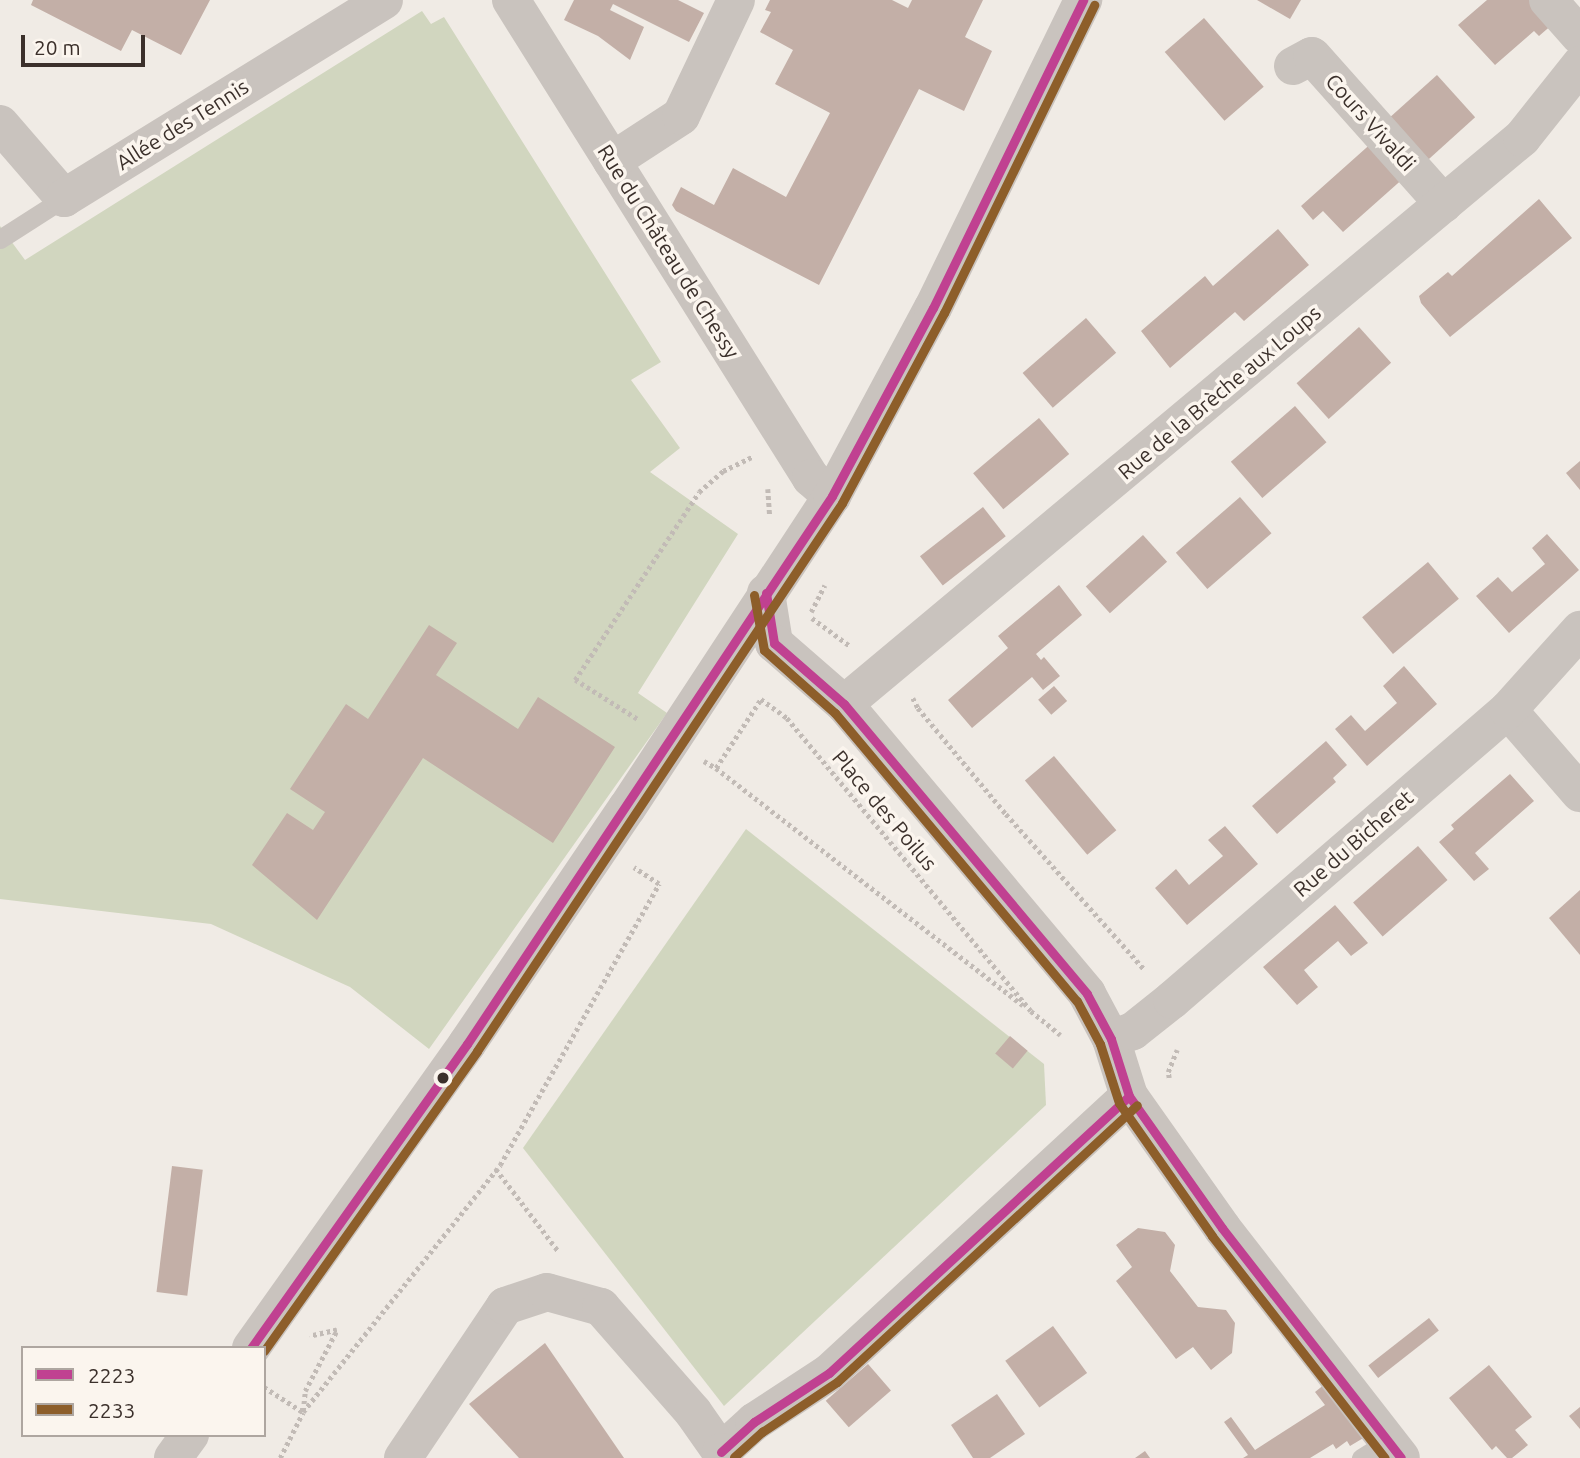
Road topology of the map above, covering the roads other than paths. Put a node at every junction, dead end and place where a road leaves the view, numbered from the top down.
1 (384, 0) edge
2 (511, 0) edge
3 (736, 0) edge
4 (1083, 0) edge
5 (1548, 0) edge
6 (1580, 36) edge
7 (1580, 65) edge
8 (1293, 66) dead end
9 (0, 124) edge
10 (612, 161) junction
11 (64, 198) junction
12 (1444, 204) junction
13 (0, 239) edge
14 (832, 496) junction
15 (766, 593) junction
16 (1580, 630) edge
17 (844, 704) junction
18 (1508, 710) junction
19 (1580, 793) edge
20 (1111, 1038) junction
21 (1129, 1096) junction
22 (252, 1346) edge
23 (189, 1437) edge
24 (1383, 1452) edge
25 (721, 1455) edge
26 (173, 1458) edge
27 (403, 1458) edge

1 - 11 street, Allée des Tennis
2 - 10 street, Rue du Château de Chessy
3 - 10 street
4 - 14 street
5 - 6 street
7 - 12 street, Rue de la Brèche aux Loups
8 - 12 street, Cours Vivaldi
9 - 11 street
10 - 14 street, Rue du Château de Chessy
11 - 13 lane
12 - 17 street, Rue de la Brèche aux Loups
14 - 15 street
15 - 17 street
15 - 22 street
16 - 18 street, Rue du Bicheret
17 - 20 street
18 - 19 street
18 - 20 street, Rue du Bicheret
20 - 21 street
21 - 24 street
21 - 25 street
23 - 26 street
25 - 27 street

